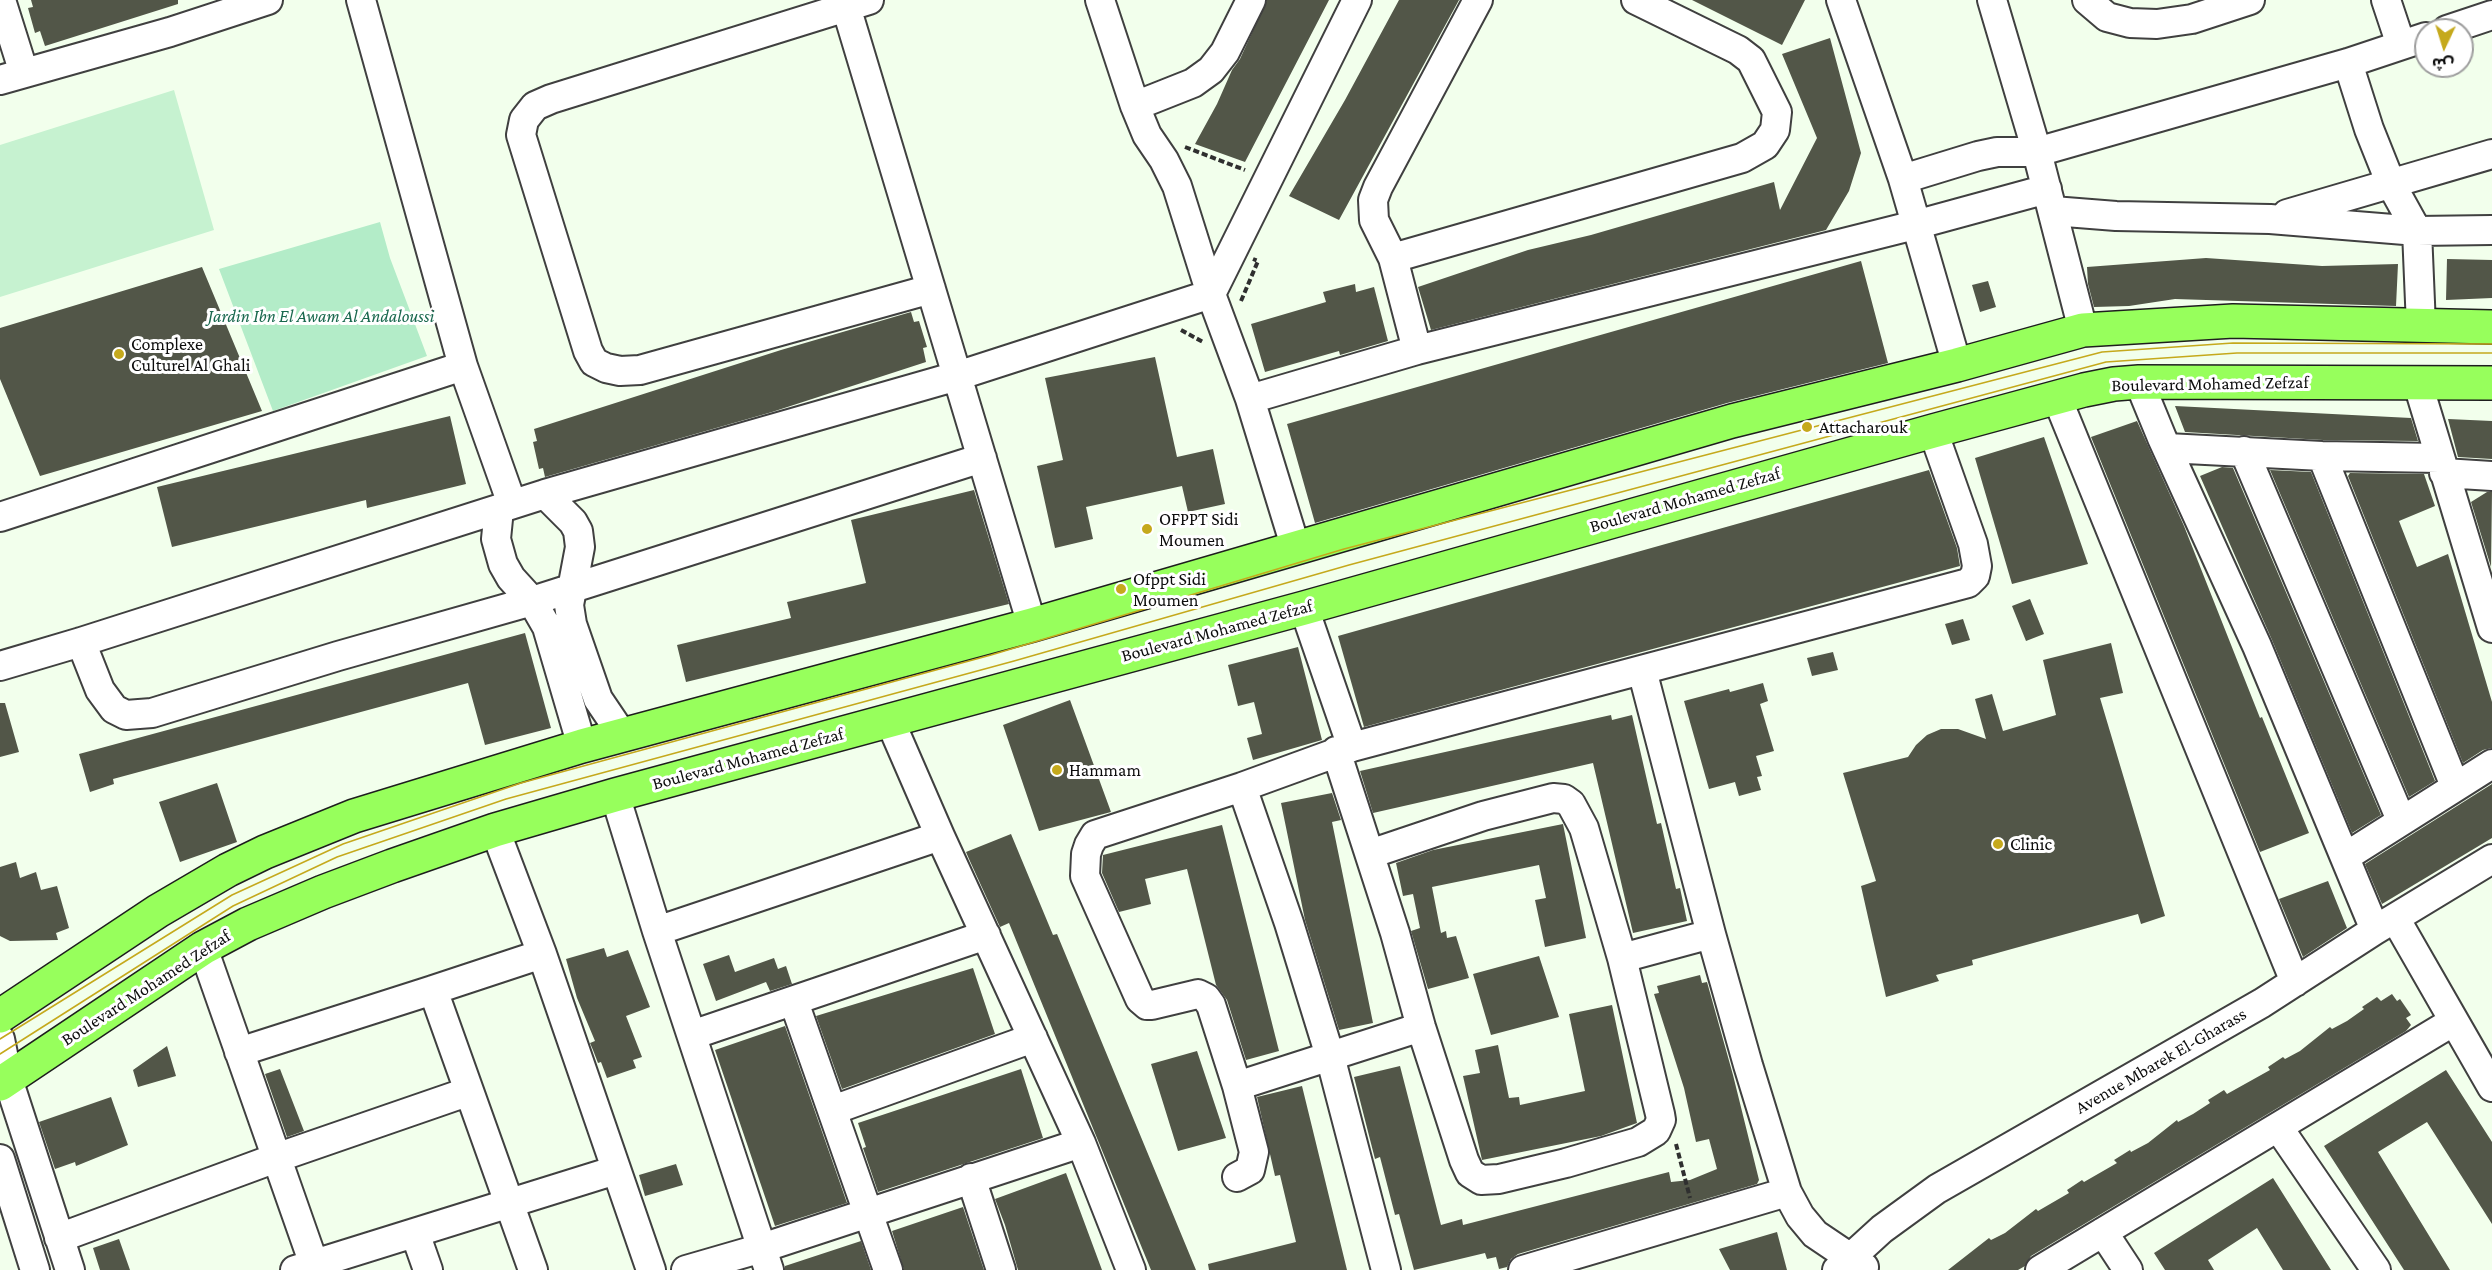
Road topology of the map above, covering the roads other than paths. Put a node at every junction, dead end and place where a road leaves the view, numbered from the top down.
1 (1, 0) edge
2 (268, 0) edge
3 (361, 0) edge
4 (1100, 0) edge
5 (1251, 0) edge
6 (1357, 0) edge
7 (1478, 0) edge
8 (1636, 0) edge
9 (1842, 0) edge
10 (1992, 0) edge
11 (2087, 0) edge
12 (2250, 0) edge
13 (2385, 0) edge
14 (853, 2) edge
15 (2492, 15) edge
16 (2474, 21) edge
17 (2413, 41) edge
18 (2348, 63) junction
19 (12, 77) edge
20 (1135, 106) junction
21 (2037, 152) junction
22 (2492, 154) edge
23 (1903, 179) junction
24 (2391, 184) junction
25 (2050, 200) junction
26 (2270, 219) junction
27 (1915, 225) junction
28 (2492, 230) edge
29 (2417, 231) junction
30 (1393, 258) junction
31 (931, 289) junction
32 (1211, 294) junction
33 (2421, 326) junction
34 (2492, 327) edge
35 (2084, 330) junction
36 (1417, 350) junction
37 (1958, 365) junction
38 (463, 366) junction
39 (957, 376) junction
40 (2417, 381) junction
41 (2139, 382) junction
42 (2492, 383) edge
43 (2057, 398) junction
44 (1250, 399) junction
45 (1933, 430) junction
46 (2168, 448) junction
47 (2244, 451) junction
48 (2322, 456) junction
49 (982, 458) junction
50 (2442, 465) junction
51 (2492, 476) edge
52 (545, 494) junction
53 (505, 507) junction
54 (0, 517) edge
55 (1296, 549) junction
56 (573, 588) junction
57 (532, 601) junction
58 (1304, 608) junction
59 (1032, 625) junction
60 (2492, 628) edge
61 (81, 642) junction
62 (0, 666) edge
63 (1642, 670) junction
64 (890, 721) junction
65 (623, 736) junction
66 (582, 746) junction
67 (1344, 749) junction
68 (2492, 764) edge
69 (2455, 786) junction
70 (1242, 788) junction
71 (615, 795) junction
72 (2401, 820) junction
73 (495, 830) junction
74 (940, 836) junction
75 (1370, 854) junction
76 (2345, 857) junction
77 (2492, 860) edge
78 (2385, 924) junction
79 (657, 931) junction
80 (1711, 934) junction
81 (986, 935) junction
82 (203, 948) junction
83 (542, 954) junction
84 (1622, 958) junction
85 (2295, 982) junction
86 (433, 990) junction
87 (794, 1002) junction
88 (0, 1016) edge
89 (2454, 1021) junction
90 (1421, 1027) junction
91 (692, 1035) junction
92 (1033, 1038) junction
93 (0, 1039) edge
94 (239, 1052) junction
95 (1330, 1056) junction
96 (4, 1081) edge
97 (1238, 1086) junction
98 (2492, 1087) edge
99 (468, 1092) junction
100 (832, 1110) junction
101 (2277, 1127) junction
102 (1081, 1143) junction
103 (276, 1158) junction
104 (0, 1160) edge
105 (616, 1170) junction
106 (1237, 1177) dead end
107 (971, 1178) junction
108 (1787, 1192) junction
109 (510, 1202) junction
110 (869, 1212) junction
111 (2103, 1232) junction
112 (415, 1233) junction
113 (59, 1238) junction
114 (766, 1259) edge
115 (1852, 1266) edge
116 (308, 1268) edge
117 (35, 1270) edge
118 (70, 1270) edge
119 (428, 1270) edge
120 (533, 1270) edge
121 (651, 1270) edge
122 (686, 1270) edge
123 (888, 1270) edge
124 (1001, 1270) edge
125 (1131, 1270) edge
126 (1386, 1270) edge
127 (1524, 1270) edge
128 (2040, 1270) edge
129 (2128, 1270) edge
130 (2376, 1270) edge

1 - 19 street
2 - 19 street
3 - 38 street
4 - 20 street
5 - 20 street
6 - 32 street
7 - 30 street
8 - 30 street
9 - 23 street
10 - 21 street
11 - 12 street
13 - 17 street
14 - 31 street
14 - 31 street
15 - 16 street
17 - 18 street
18 - 21 street
18 - 24 street
20 - 32 street
21 - 23 street
21 - 25 street
22 - 24 street
23 - 27 street
24 - 26 street
24 - 29 street
25 - 26 street
25 - 27 street
25 - 35 street
26 - 29 street
27 - 36 street
27 - 37 street
28 - 29 street
29 - 33 street
30 - 36 street
31 - 39 street
32 - 39 street
32 - 44 street
33 - 34 main road
33 - 35 main road
35 - 37 main road
36 - 44 street
37 - 55 main road
38 - 53 street
38 - 54 street
39 - 49 street
39 - 52 street
40 - 41 main road, Boulevard Mohamed Zefzaf
40 - 42 main road, Boulevard Mohamed Zefzaf
40 - 50 street
41 - 43 main road, Boulevard Mohamed Zefzaf
41 - 46 street
43 - 45 main road, Boulevard Mohamed Zefzaf
43 - 85 street
44 - 55 street
45 - 58 main road, Boulevard Mohamed Zefzaf
45 - 63 street
46 - 47 street
46 - 76 street
47 - 48 street
47 - 72 street
48 - 50 street
48 - 69 street
49 - 56 street
49 - 59 street
50 - 51 street
50 - 60 street
52 - 53 street
52 - 56 street
53 - 57 street
53 - 61 street
55 - 59 main road
56 - 57 street
56 - 65 street
57 - 61 street
57 - 66 street
58 - 64 main road, Boulevard Mohamed Zefzaf
58 - 67 street
59 - 65 main road
61 - 62 street
63 - 67 street
63 - 80 street
64 - 71 main road, Boulevard Mohamed Zefzaf
64 - 74 street
65 - 66 main road
66 - 88 main road
67 - 70 street
67 - 75 street
68 - 69 street
69 - 72 street
70 - 95 street
70 - 97 street
71 - 73 main road, Boulevard Mohamed Zefzaf
71 - 79 street
72 - 76 street
73 - 82 main road, Boulevard Mohamed Zefzaf
73 - 83 street
74 - 79 street
74 - 81 street
75 - 84 street
75 - 90 street
76 - 78 street
77 - 78 street, Avenue Mbarek El-Gharass
78 - 85 street, Avenue Mbarek El-Gharass
78 - 89 street
79 - 91 street
80 - 84 street
80 - 108 street
81 - 87 street
81 - 92 street
82 - 94 street
82 - 96 main road, Boulevard Mohamed Zefzaf
83 - 86 street
83 - 105 street
84 - 90 street
85 - 115 street, Avenue Mbarek El-Gharass
86 - 94 street
86 - 99 street
87 - 91 street
87 - 100 street
89 - 98 street
89 - 101 street
90 - 95 street
91 - 114 street
92 - 100 street
92 - 102 street
93 - 96 street
94 - 103 street
95 - 97 street
95 - 126 street
96 - 113 street
97 - 106 street
99 - 103 street
99 - 109 street
100 - 110 street
101 - 111 street
101 - 130 street
102 - 107 street
102 - 125 street
103 - 113 street
103 - 116 street
104 - 117 street
105 - 109 street
105 - 121 street
107 - 110 street
107 - 124 street
108 - 115 street
108 - 127 street
109 - 112 street
109 - 120 street
110 - 114 street
110 - 123 street
111 - 128 street
111 - 129 street
112 - 116 street
112 - 119 street
113 - 118 street
114 - 122 street

